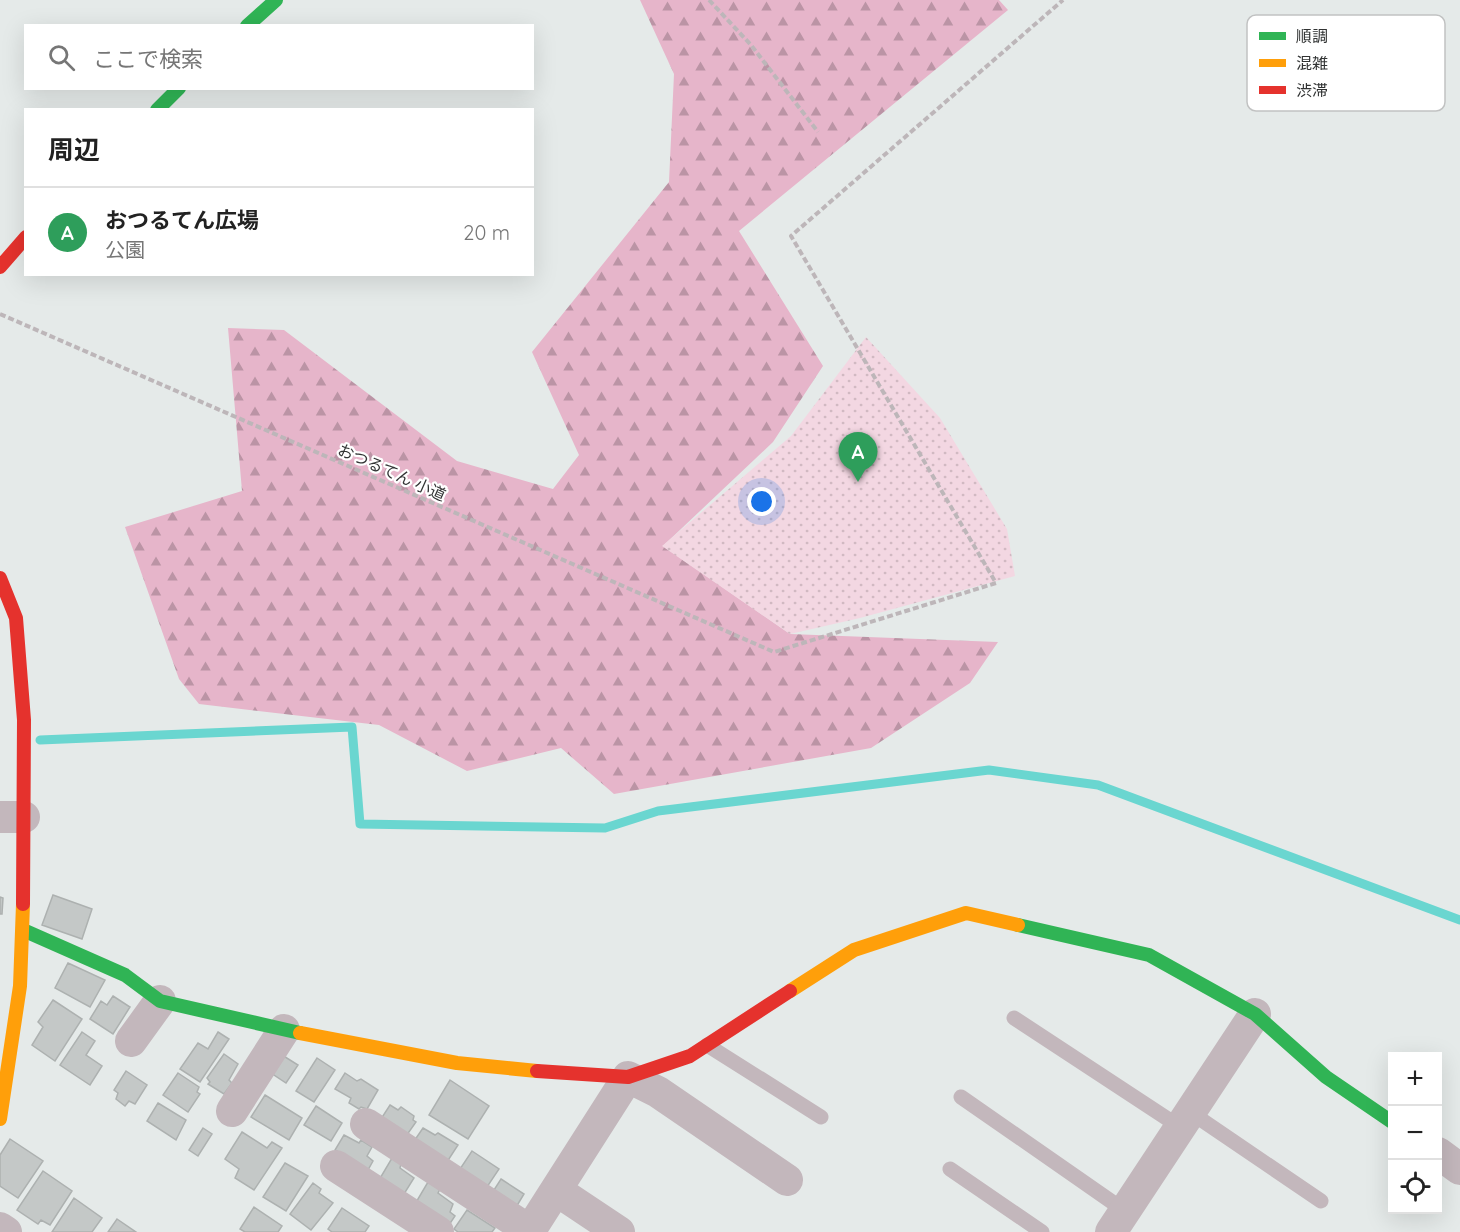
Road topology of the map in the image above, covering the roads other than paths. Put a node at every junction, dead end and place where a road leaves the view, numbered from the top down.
1 (276, 0) edge
2 (250, 24) edge
3 (177, 90) edge
4 (159, 108) edge
5 (24, 239) edge
6 (0, 267) edge
7 (0, 578) edge
8 (12, 817) edge
9 (23, 930) junction
10 (10, 986) edge
11 (160, 1001) junction
12 (1255, 1014) junction
13 (1014, 1018) dead end
14 (284, 1030) junction
15 (130, 1041) dead end
16 (707, 1045) junction
17 (628, 1077) junction
18 (961, 1097) dead end
19 (232, 1111) dead end
20 (821, 1117) dead end
21 (0, 1119) edge
22 (1388, 1119) edge
23 (1185, 1120) junction
24 (366, 1125) dead end
25 (1442, 1157) edge
26 (336, 1166) dead end
27 (950, 1169) dead end
28 (1460, 1169) edge
29 (787, 1180) dead end
30 (556, 1190) junction
31 (1321, 1201) dead end
32 (1118, 1221) edge
33 (0, 1228) edge
34 (529, 1231) edge
35 (6, 1232) edge
36 (438, 1232) edge
37 (619, 1232) edge
38 (1042, 1232) edge

1 - 2 street
3 - 4 street
5 - 6 street
7 - 8 street
8 - 9 street
9 - 10 street
9 - 11 street
10 - 21 street
11 - 14 street
11 - 15 street
12 - 16 street
12 - 22 street
12 - 23 street
13 - 23 lane
14 - 17 street
14 - 19 street
16 - 17 street
16 - 20 lane
17 - 29 street
17 - 30 street
18 - 32 lane
23 - 31 lane
23 - 32 street
24 - 34 street
25 - 28 street
26 - 36 street
27 - 38 lane
30 - 34 street
30 - 37 street
33 - 35 street

